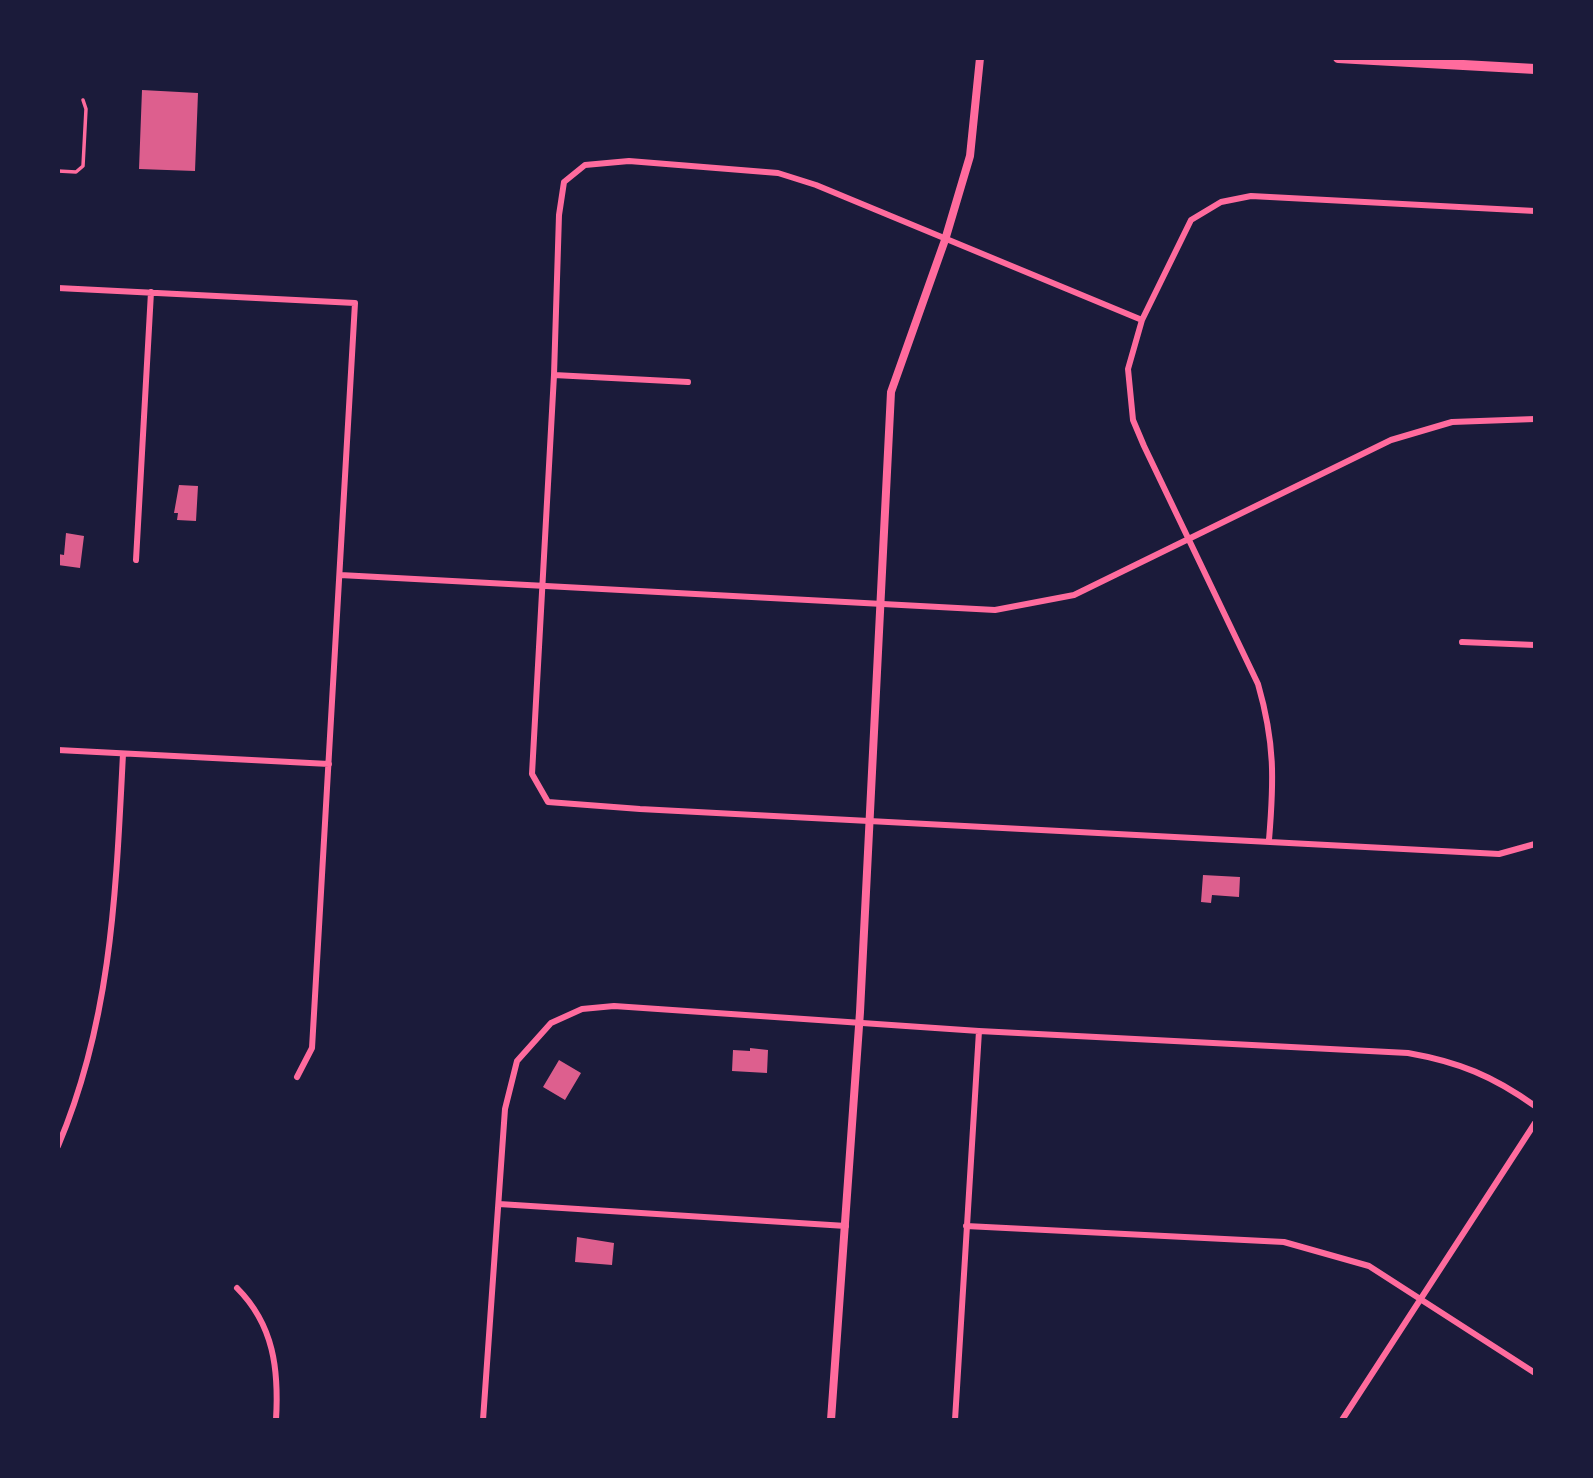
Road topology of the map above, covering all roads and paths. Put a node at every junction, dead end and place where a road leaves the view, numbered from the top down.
1 (980, 58) edge
2 (1338, 58) edge
3 (1472, 62) edge
4 (1535, 69) edge
5 (83, 100) dead end
6 (58, 172) edge
7 (1535, 211) edge
8 (945, 240) junction
9 (58, 288) edge
10 (151, 292) junction
11 (1142, 320) junction
12 (554, 375) junction
13 (688, 382) dead end
14 (1535, 419) edge
15 (1188, 540) junction
16 (136, 560) dead end
17 (340, 575) junction
18 (543, 586) junction
19 (882, 604) junction
20 (1462, 642) dead end
21 (1535, 645) edge
22 (58, 750) edge
23 (123, 754) junction
24 (329, 764) junction
25 (871, 819) junction
26 (1269, 840) junction
27 (1535, 844) edge
28 (859, 1023) junction
29 (979, 1031) junction
30 (297, 1077) dead end
31 (1535, 1106) edge
32 (1535, 1123) edge
33 (58, 1146) edge
34 (499, 1204) junction
35 (846, 1226) junction
36 (967, 1226) junction
37 (237, 1288) dead end
38 (1422, 1300) junction
39 (1535, 1373) edge
40 (276, 1420) edge
41 (483, 1420) edge
42 (831, 1420) edge
43 (955, 1420) edge
44 (1342, 1420) edge

1 - 8 street
2 - 3 main road
3 - 4 main road
5 - 6 lane
7 - 11 street
8 - 11 street
8 - 12 street
8 - 19 street
9 - 10 street
10 - 16 street
10 - 17 street
11 - 15 street
12 - 13 street
12 - 18 street
14 - 15 street
15 - 19 street
15 - 26 street
17 - 18 street
17 - 24 street
18 - 19 street
18 - 25 street
19 - 25 street
20 - 21 street
22 - 23 street
23 - 24 street
23 - 33 street
24 - 30 street
25 - 26 street
25 - 28 street
26 - 27 street
28 - 29 street
28 - 34 street
28 - 35 street
29 - 31 street
29 - 36 street
32 - 38 street
34 - 35 street
34 - 41 street
35 - 42 street
36 - 38 street
36 - 43 street
37 - 40 street
38 - 39 street
38 - 44 street

